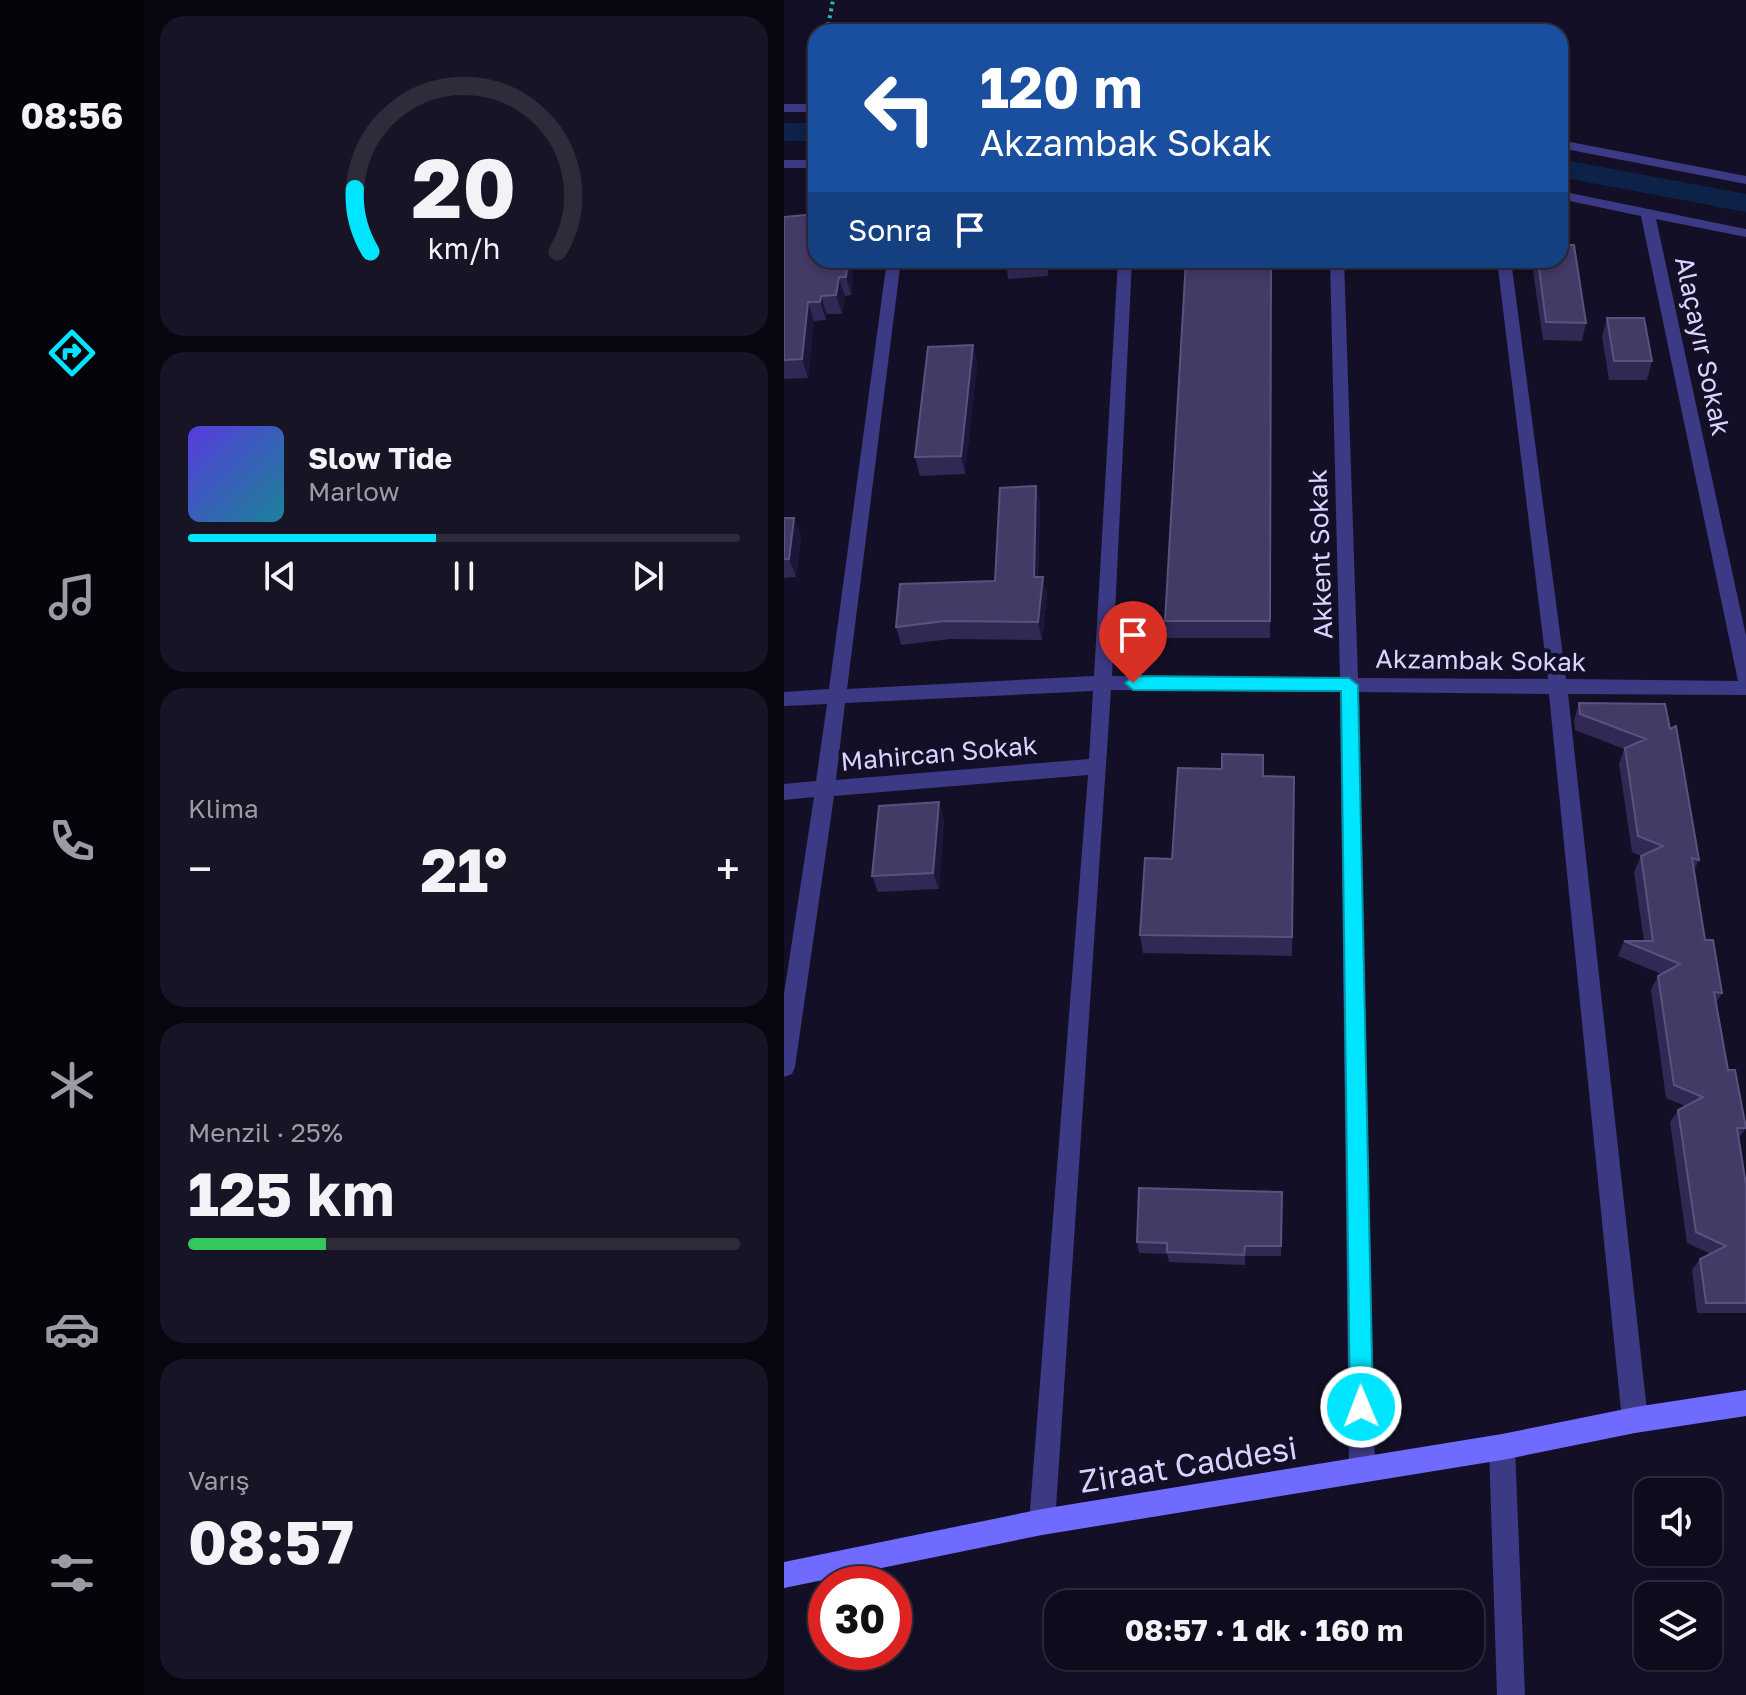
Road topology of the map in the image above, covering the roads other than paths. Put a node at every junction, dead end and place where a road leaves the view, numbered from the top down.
1 (784, 108) edge
2 (808, 108) edge
3 (1568, 146) edge
4 (784, 164) edge
5 (808, 164) edge
6 (1746, 180) edge
7 (1568, 197) edge
8 (1648, 213) junction
9 (1746, 233) edge
10 (893, 268) edge
11 (1125, 268) edge
12 (1337, 268) edge
13 (1505, 268) edge
14 (1746, 679) edge
15 (1103, 683) junction
16 (1349, 685) junction
17 (1558, 687) junction
18 (1746, 688) edge
19 (837, 695) junction
20 (784, 699) edge
21 (1098, 766) junction
22 (825, 788) junction
23 (784, 792) edge
24 (784, 1067) edge
25 (1746, 1403) edge
26 (1635, 1420) junction
27 (1502, 1447) junction
28 (1362, 1470) junction
29 (1042, 1522) junction
30 (784, 1575) edge
31 (1511, 1695) edge

1 - 2 street
3 - 6 street
4 - 5 street
7 - 8 street
8 - 9 street
8 - 14 street, Alaçayır Sokak
10 - 19 street
11 - 15 street
12 - 16 street, Akkent Sokak
13 - 17 street
15 - 16 street, Akzambak Sokak
15 - 19 street, Akzambak Sokak
15 - 21 street
16 - 17 street, Akzambak Sokak
16 - 28 street, Akkent Sokak
17 - 18 street, Akzambak Sokak
17 - 26 street
19 - 20 street, Akzambak Sokak
19 - 22 street
21 - 22 street, Mahircan Sokak
21 - 29 street
22 - 23 street, Mahircan Sokak
22 - 24 street
25 - 26 street, Ziraat Caddesi
26 - 27 street, Ziraat Caddesi
27 - 28 street, Ziraat Caddesi
27 - 31 street
28 - 29 street, Ziraat Caddesi
29 - 30 street, Ziraat Caddesi

